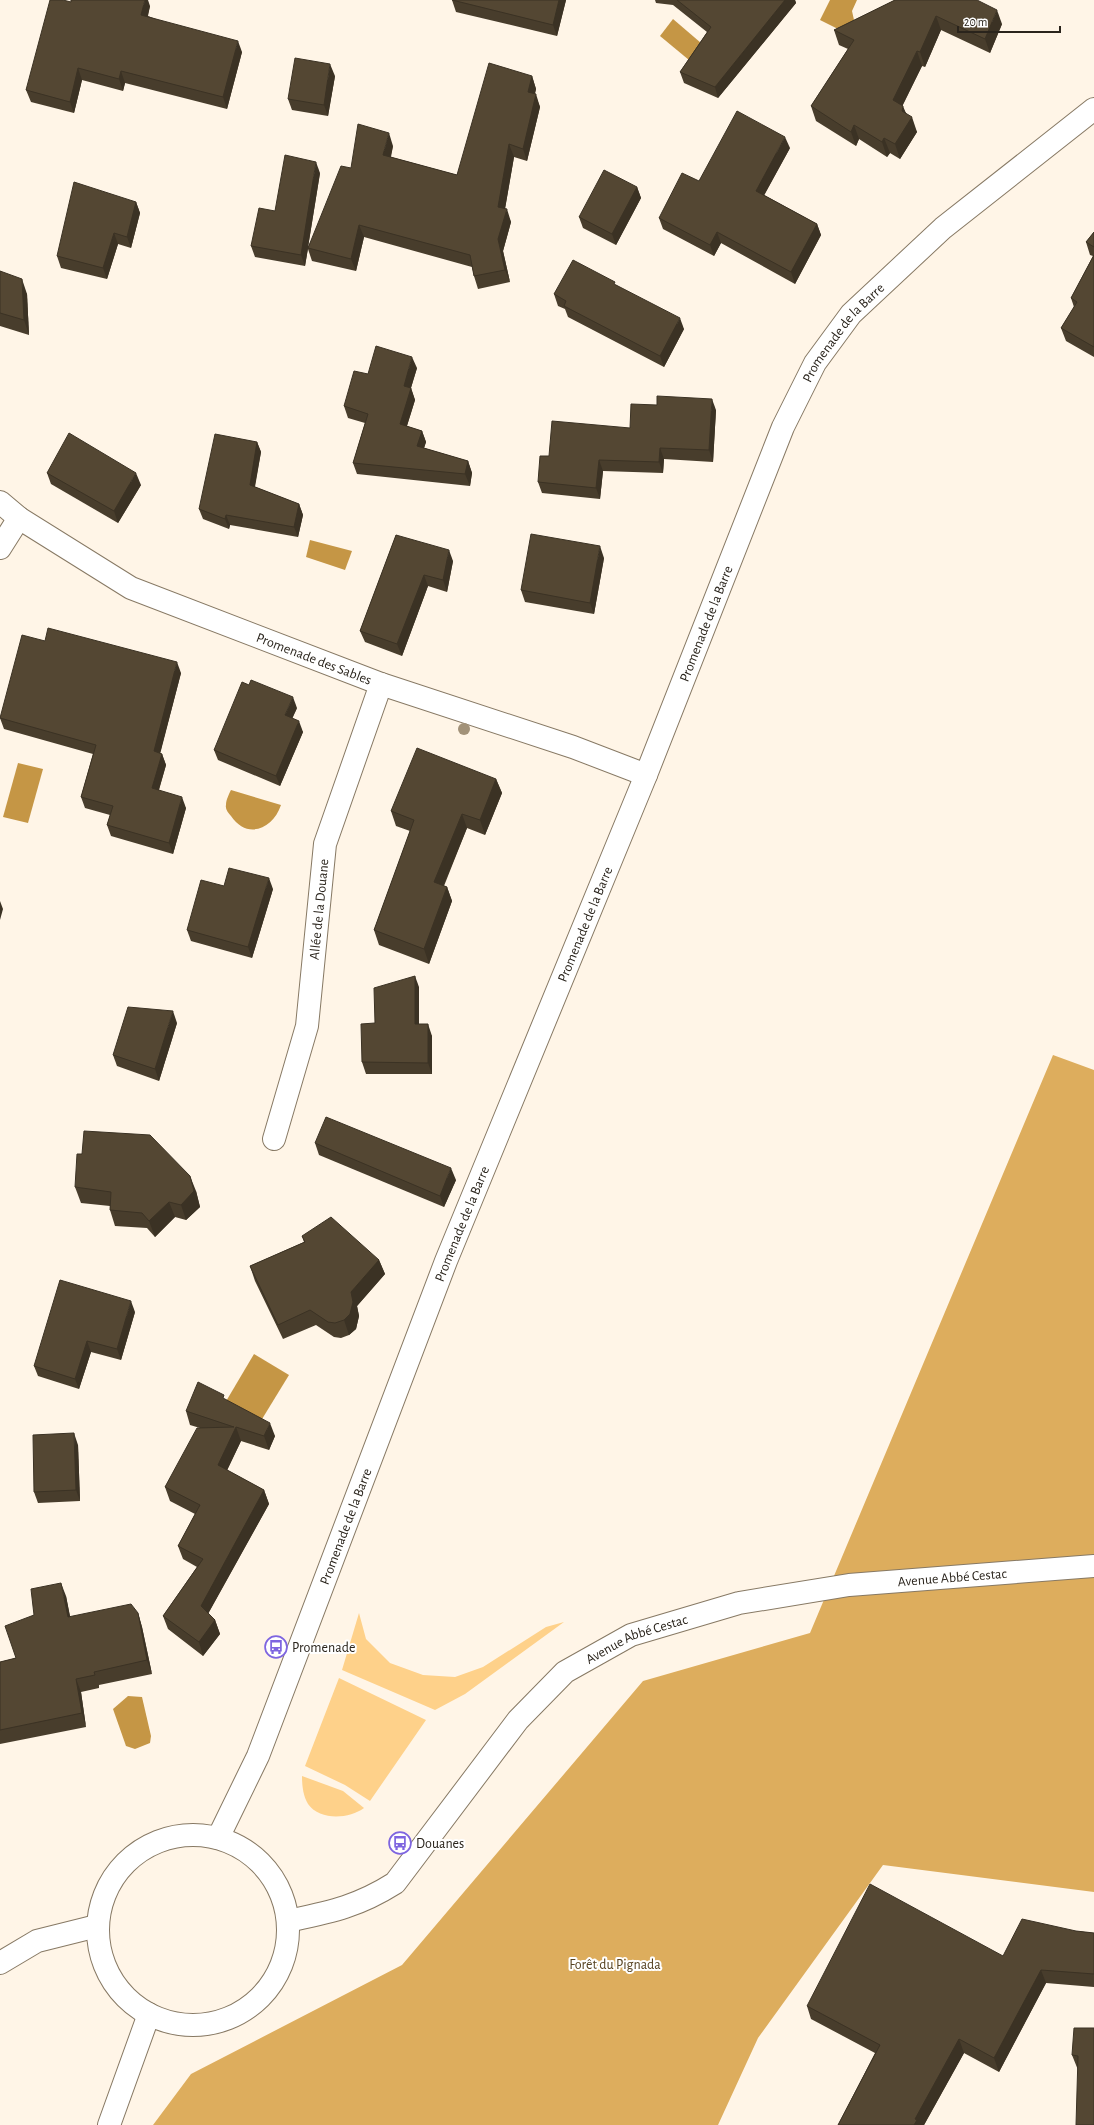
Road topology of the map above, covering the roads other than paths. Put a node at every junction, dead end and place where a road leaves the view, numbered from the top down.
1 (1094, 109) edge
2 (0, 502) edge
3 (19, 518) junction
4 (0, 548) edge
5 (381, 684) junction
6 (646, 774) junction
7 (274, 1140) dead end
8 (1094, 1566) edge
9 (218, 1838) junction
10 (288, 1920) junction
11 (97, 1926) junction
12 (0, 1963) edge
13 (149, 2014) junction
14 (109, 2125) edge

1 - 6 main road, Promenade de la Barre
2 - 3 main road, Promenade des Sables
3 - 4 main road
3 - 5 main road, Promenade des Sables
5 - 6 main road, Promenade des Sables
5 - 7 main road, Allée de la Douane
6 - 9 main road, Promenade de la Barre
8 - 10 main road, Avenue Abbé Cestac
9 - 10 main road
9 - 11 main road
10 - 13 main road
11 - 12 main road
11 - 13 main road
13 - 14 main road

